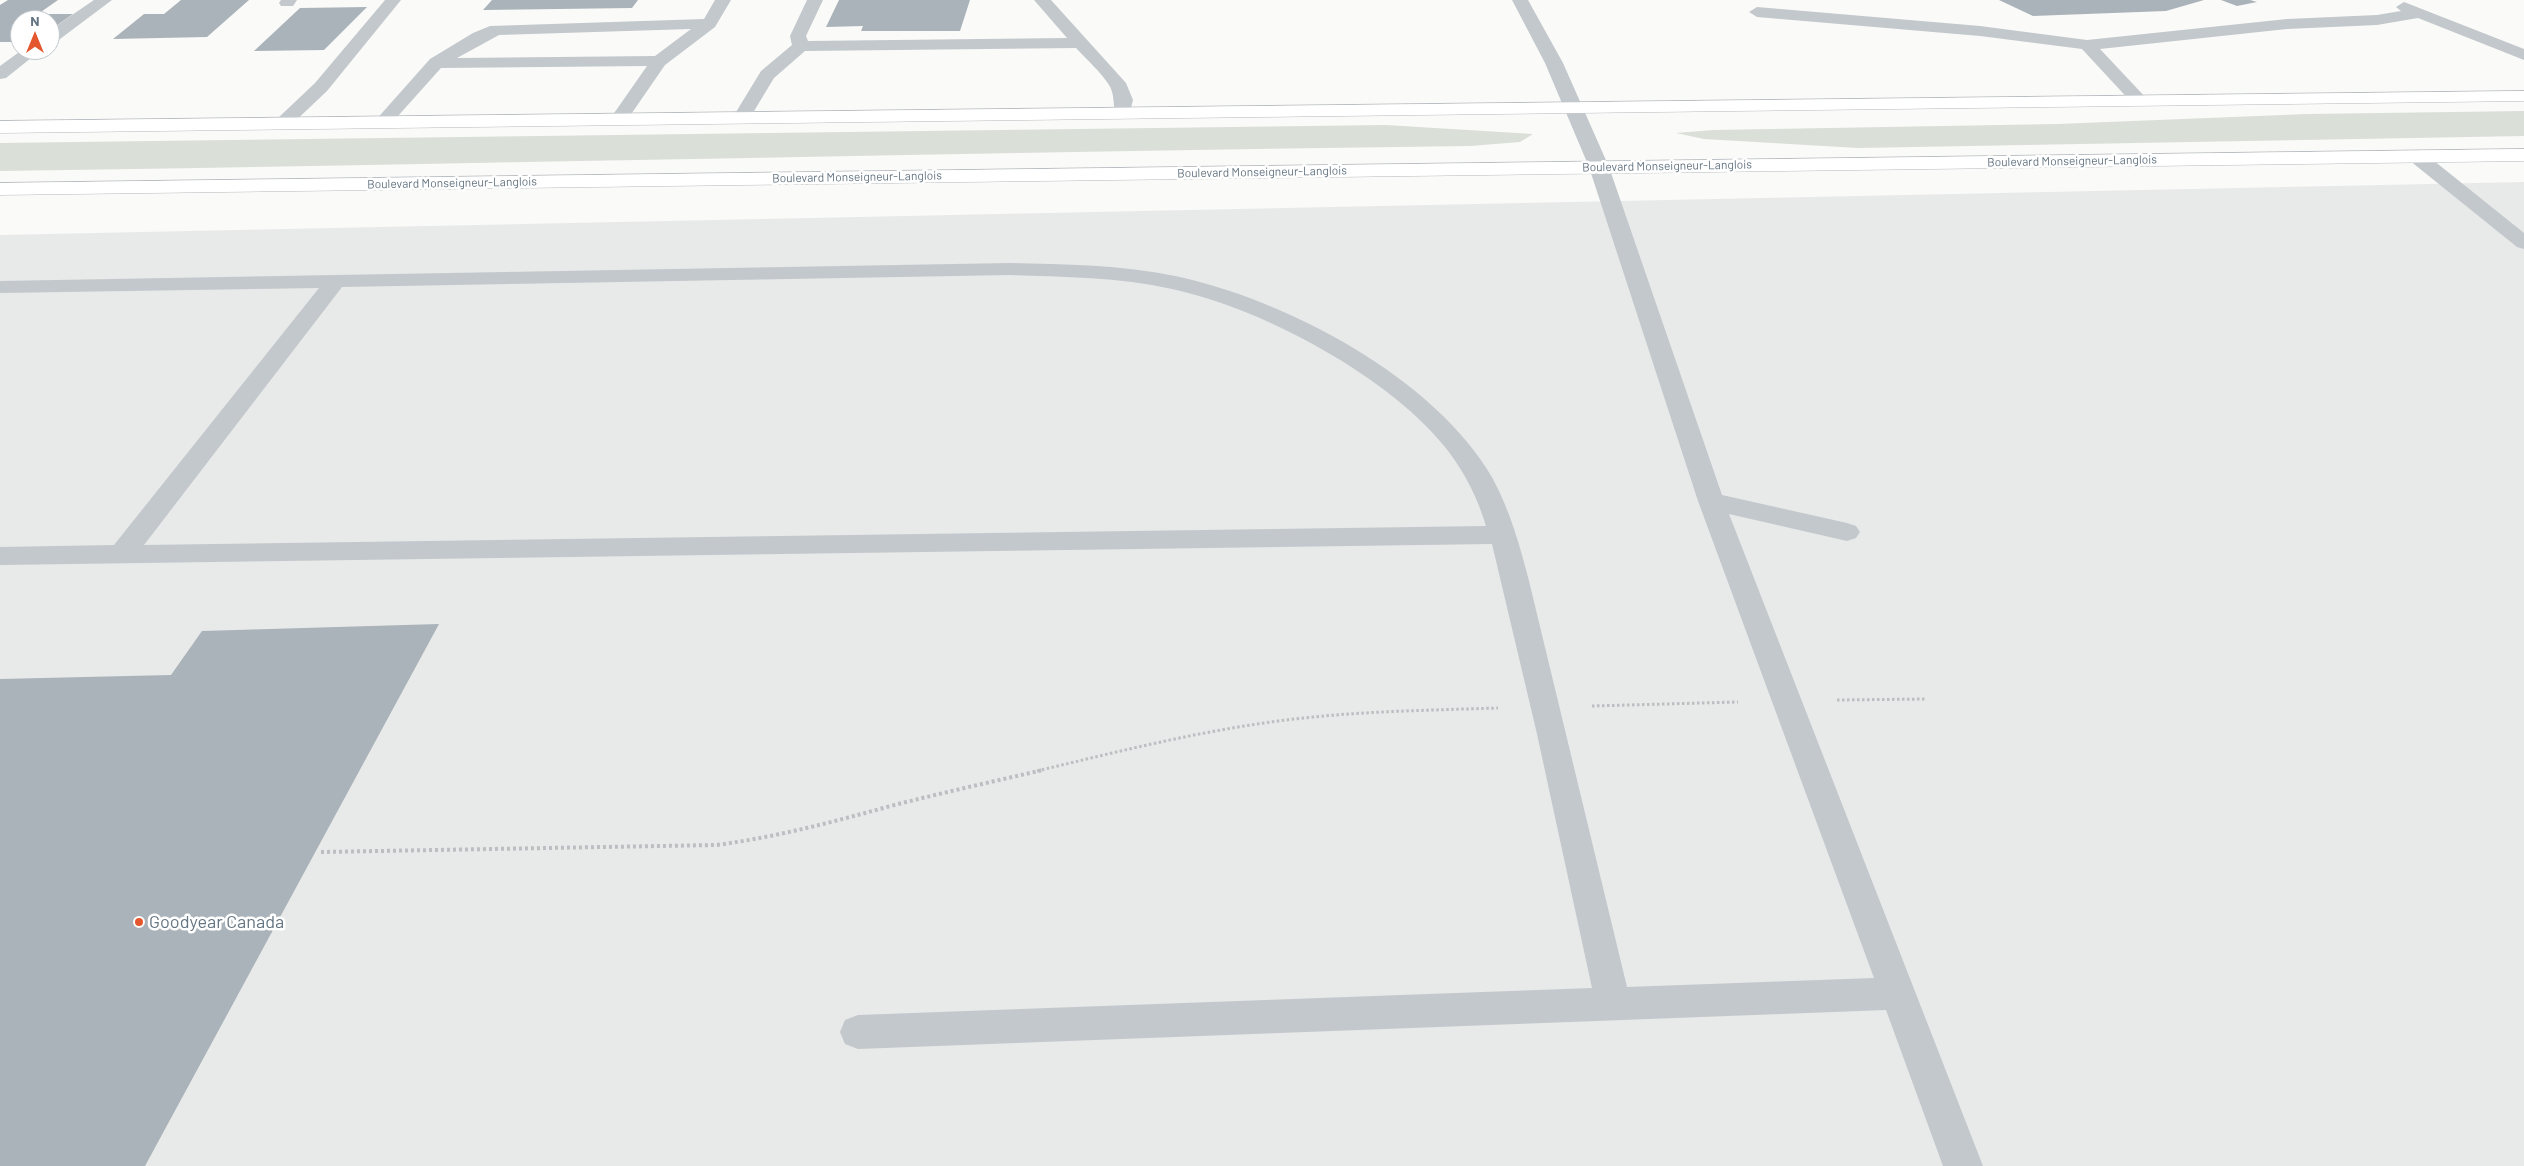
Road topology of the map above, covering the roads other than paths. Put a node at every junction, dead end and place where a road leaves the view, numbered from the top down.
1 (104, 0) edge
2 (393, 0) edge
3 (723, 0) edge
4 (815, 0) edge
5 (1042, 0) edge
6 (1540, 0) edge
7 (2386, 0) edge
8 (1522, 3) edge
9 (1757, 12) dead end
10 (2421, 12) junction
11 (709, 24) junction
12 (60, 31) edge
13 (1081, 43) junction
14 (2087, 45) junction
15 (801, 46) junction
16 (2524, 55) edge
17 (19, 60) edge
18 (659, 61) junction
19 (436, 63) junction
20 (0, 74) edge
21 (2524, 96) edge
22 (2139, 100) junction
23 (1574, 107) junction
24 (1123, 112) junction
25 (742, 117) junction
26 (620, 119) junction
27 (383, 122) junction
28 (283, 123) junction
29 (0, 127) edge
30 (2524, 155) edge
31 (2416, 156) junction
32 (1599, 167) junction
33 (0, 189) edge
34 (2524, 243) edge
35 (335, 282) junction
36 (0, 287) edge
37 (1711, 501) junction
38 (1848, 532) dead end
39 (1503, 535) junction
40 (122, 554) junction
41 (0, 556) edge
42 (1898, 993) junction
43 (1613, 1004) junction
44 (858, 1032) dead end
45 (1963, 1166) edge

1 - 12 lane
2 - 28 lane
3 - 11 lane
4 - 15 lane
5 - 13 lane
6 - 8 lane
7 - 10 lane
8 - 23 lane
9 - 14 lane
10 - 14 lane
10 - 16 lane
11 - 18 lane
11 - 19 lane
13 - 15 lane
13 - 24 lane
14 - 22 lane
15 - 25 lane
17 - 20 lane
18 - 19 lane
18 - 26 lane
19 - 27 lane
21 - 22 highway
22 - 23 highway
23 - 24 highway
23 - 32 lane
24 - 25 highway
25 - 26 highway
26 - 27 highway
27 - 28 highway
28 - 29 highway
30 - 31 highway, Boulevard Monseigneur-Langlois
31 - 32 highway, Boulevard Monseigneur-Langlois
31 - 34 lane
32 - 33 highway, Boulevard Monseigneur-Langlois
32 - 37 lane
35 - 36 lane
35 - 39 lane
35 - 40 lane
37 - 38 lane
37 - 42 lane
39 - 40 lane
39 - 43 lane
40 - 41 lane
42 - 43 lane
42 - 45 lane
43 - 44 lane

